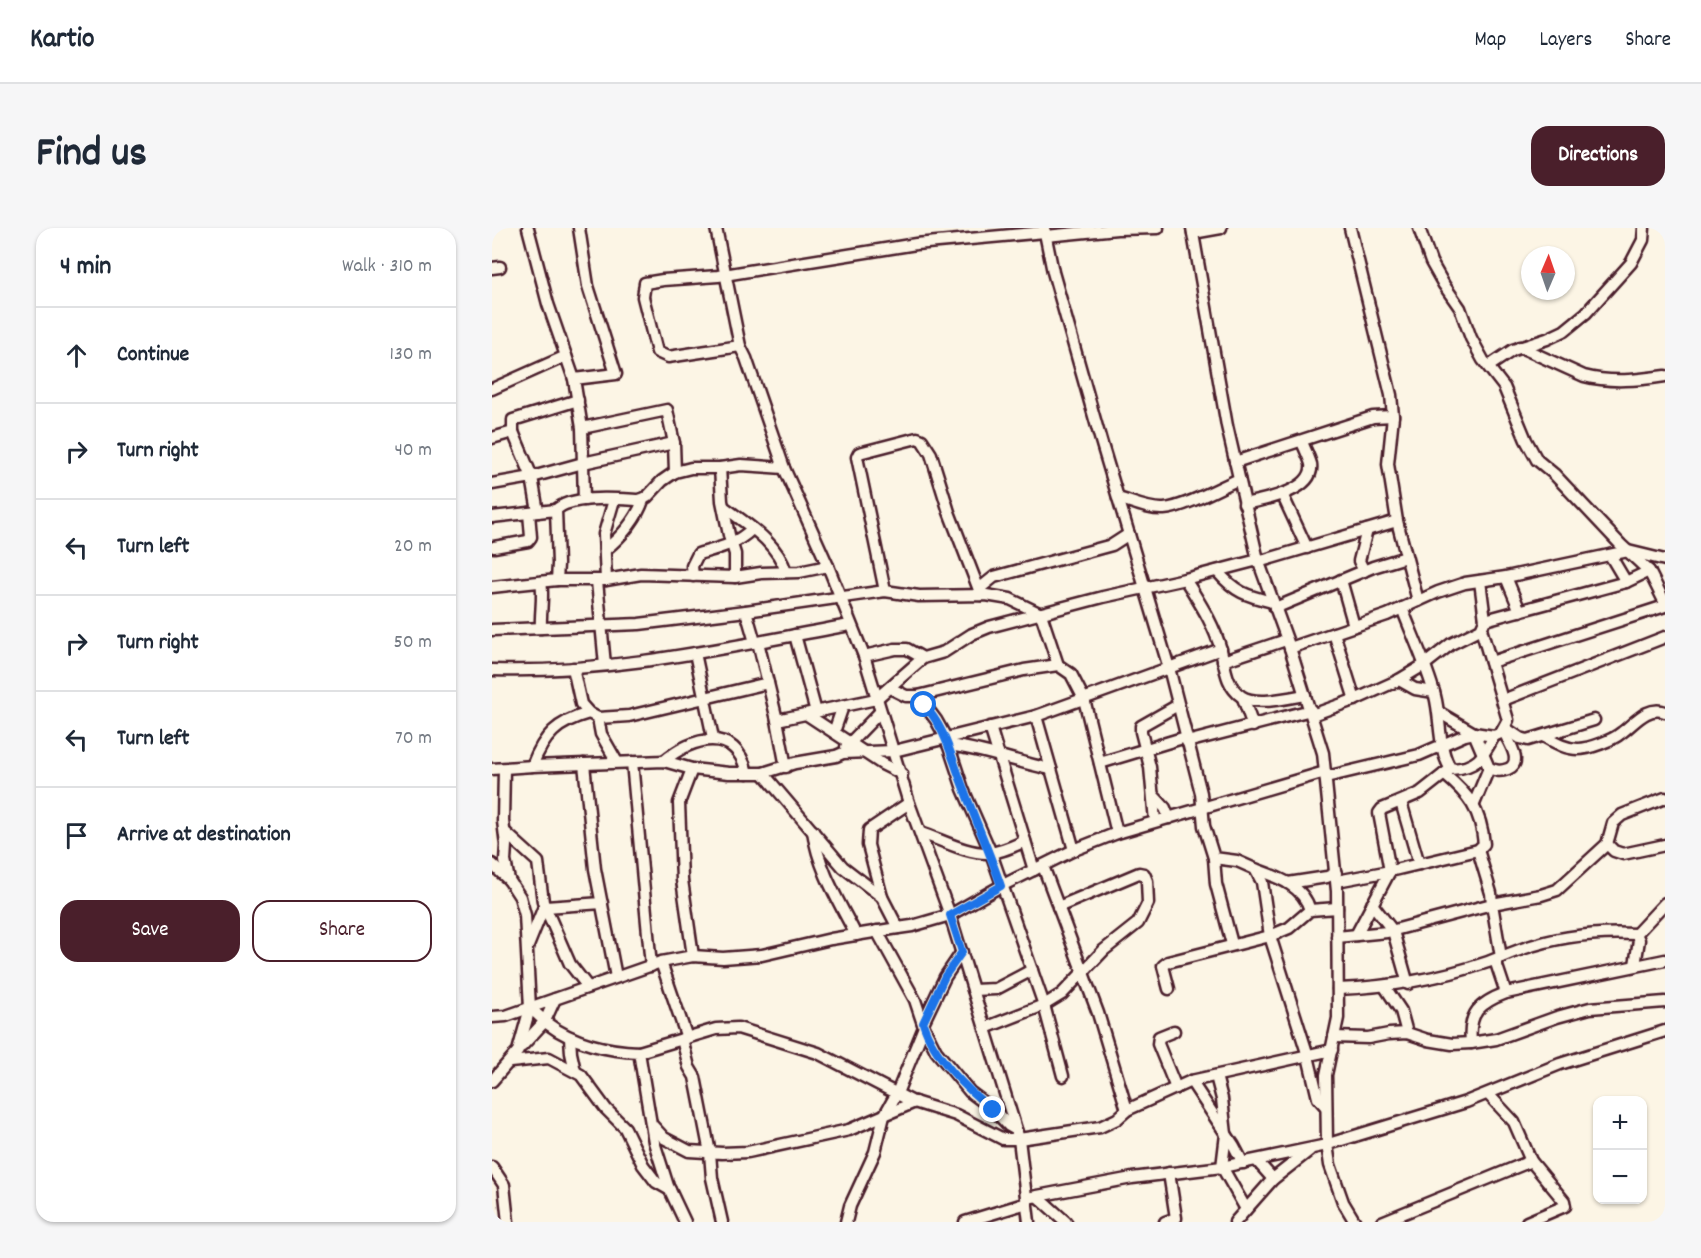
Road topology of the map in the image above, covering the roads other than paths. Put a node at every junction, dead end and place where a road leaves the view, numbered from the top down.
1 (528, 228) edge
2 (579, 228) edge
3 (716, 228) edge
4 (1158, 228) edge
5 (1221, 228) edge
6 (1350, 228) edge
7 (1419, 228) edge
8 (1644, 228) edge
9 (1192, 231) edge
10 (1045, 232) edge
11 (725, 274) junction
12 (740, 346) junction
13 (1520, 347) junction
14 (566, 356) junction
15 (1489, 366) junction
16 (1665, 376) edge
17 (574, 379) junction
18 (494, 384) edge
19 (578, 400) junction
20 (1393, 416) junction
21 (582, 428) junction
22 (513, 432) junction
23 (492, 438) edge
24 (1302, 442) junction
25 (674, 443) junction
26 (1235, 462) junction
27 (583, 463) junction
28 (720, 468) junction
29 (784, 468) junction
30 (675, 471) junction
31 (532, 477) junction
32 (1239, 479) junction
33 (492, 484) edge
34 (1282, 494) junction
35 (644, 498) junction
36 (1118, 498) junction
37 (584, 500) junction
38 (614, 500) junction
39 (1244, 504) junction
40 (724, 507) junction
41 (555, 510) junction
42 (533, 512) junction
43 (492, 517) edge
44 (1397, 521) junction
45 (752, 529) junction
46 (1367, 530) junction
47 (1129, 534) junction
48 (732, 543) junction
49 (494, 547) dead end
50 (1307, 548) junction
51 (605, 550) junction
52 (1628, 551) junction
53 (1610, 555) junction
54 (1406, 557) junction
55 (1665, 560) edge
56 (1258, 561) junction
57 (828, 566) junction
58 (1217, 571) junction
59 (1364, 571) junction
60 (1649, 571) junction
61 (786, 572) junction
62 (693, 576) junction
63 (735, 577) junction
64 (1506, 577) junction
65 (1185, 579) junction
66 (557, 580) junction
67 (602, 580) junction
68 (1341, 580) junction
69 (1480, 581) junction
70 (541, 582) junction
71 (1626, 582) junction
72 (492, 586) edge
73 (1145, 588) junction
74 (885, 591) junction
75 (980, 592) junction
76 (839, 596) junction
77 (1418, 601) junction
78 (1274, 605) junction
79 (1665, 605) edge
80 (1402, 608) junction
81 (746, 611) junction
82 (1520, 611) junction
83 (1041, 614) junction
84 (850, 625) junction
85 (1483, 625) junction
86 (602, 626) junction
87 (1354, 626) junction
88 (541, 628) junction
89 (492, 630) edge
90 (1334, 633) junction
91 (795, 635) junction
92 (1665, 638) edge
93 (757, 642) junction
94 (1288, 644) junction
95 (1221, 649) junction
96 (695, 653) junction
97 (864, 657) junction
98 (923, 658) junction
99 (1223, 661) junction
100 (1491, 662) junction
101 (605, 665) junction
102 (1058, 665) junction
103 (1424, 666) junction
104 (573, 668) junction
105 (1169, 668) junction
106 (492, 670) edge
107 (1399, 680) junction
108 (768, 683) junction
109 (891, 688) junction
110 (1434, 692) junction
111 (1305, 695) junction
112 (918, 696) junction
113 (704, 698) junction
114 (1243, 698) junction
115 (876, 699) junction
116 (1084, 699) junction
117 (1355, 700) junction
118 (1503, 700) junction
119 (1178, 705) junction
120 (843, 706) junction
121 (880, 712) junction
122 (1665, 712) edge
123 (811, 713) junction
124 (1311, 713) junction
125 (1440, 713) junction
126 (594, 715) junction
127 (1036, 716) junction
128 (777, 720) junction
129 (1594, 720) dead end
130 (1253, 726) junction
131 (990, 727) junction
132 (1501, 731) junction
133 (834, 732) junction
134 (1474, 733) junction
135 (1543, 736) junction
136 (713, 738) junction
137 (1187, 740) junction
138 (1528, 740) junction
139 (850, 742) junction
140 (947, 742) junction
141 (1443, 744) junction
142 (1144, 750) junction
143 (894, 751) junction
144 (864, 752) junction
145 (843, 753) junction
146 (999, 755) junction
147 (1484, 756) junction
148 (1516, 758) junction
149 (664, 761) junction
150 (617, 762) junction
151 (632, 762) junction
152 (1100, 763) junction
153 (584, 764) junction
154 (532, 766) junction
155 (786, 767) junction
156 (1489, 768) junction
157 (492, 769) edge
158 (504, 769) junction
159 (692, 769) junction
160 (1051, 769) junction
161 (1448, 771) junction
162 (747, 773) junction
163 (763, 773) junction
164 (902, 774) junction
165 (1325, 775) junction
166 (1153, 795) junction
167 (1665, 798) edge
168 (1401, 802) junction
169 (909, 803) junction
170 (1474, 804) junction
171 (1203, 807) junction
172 (1169, 818) junction
173 (1155, 822) junction
174 (813, 831) junction
175 (506, 833) junction
176 (921, 833) junction
177 (1117, 833) junction
178 (1025, 841) junction
179 (1608, 844) junction
180 (1665, 845) edge
181 (1074, 850) junction
182 (1478, 850) junction
183 (991, 853) junction
184 (1214, 858) junction
185 (873, 863) junction
186 (492, 864) edge
187 (1419, 864) junction
188 (1039, 868) junction
189 (1255, 869) junction
190 (1390, 871) junction
191 (1336, 877) junction
192 (509, 880) junction
193 (863, 883) junction
194 (1288, 883) junction
195 (1001, 886) junction
196 (882, 897) junction
197 (602, 903) junction
198 (1665, 903) edge
199 (1372, 904) junction
200 (1492, 904) junction
201 (546, 907) junction
202 (1058, 907) junction
203 (1337, 908) junction
204 (1310, 910) junction
205 (950, 915) junction
206 (898, 928) junction
207 (877, 931) junction
208 (1393, 931) junction
209 (1636, 934) junction
210 (856, 935) junction
211 (1356, 935) junction
212 (1270, 936) junction
213 (1337, 937) junction
214 (1232, 944) junction
215 (526, 949) junction
216 (962, 952) junction
217 (693, 956) junction
218 (1498, 958) junction
219 (1665, 960) edge
220 (656, 964) junction
221 (1635, 965) junction
222 (1032, 970) junction
223 (1083, 972) junction
224 (616, 977) junction
225 (1408, 984) junction
226 (588, 987) junction
227 (1385, 987) junction
228 (1168, 989) dead end
229 (1338, 989) junction
230 (973, 990) junction
231 (1506, 993) junction
232 (555, 999) junction
233 (1665, 1002) edge
234 (1044, 1005) junction
235 (530, 1008) junction
236 (492, 1017) edge
237 (545, 1021) junction
238 (923, 1025) junction
239 (985, 1028) junction
240 (1174, 1031) dead end
241 (1665, 1031) edge
242 (1407, 1034) junction
243 (1334, 1037) junction
244 (570, 1038) junction
245 (684, 1038) junction
246 (1471, 1043) junction
247 (1332, 1050) junction
248 (518, 1051) junction
249 (639, 1052) junction
250 (1308, 1056) junction
251 (510, 1062) junction
252 (575, 1071) junction
253 (1063, 1076) dead end
254 (1216, 1076) junction
255 (492, 1081) edge
256 (1191, 1081) junction
257 (1176, 1088) junction
258 (897, 1093) junction
259 (1488, 1094) junction
260 (915, 1102) junction
261 (1326, 1107) junction
262 (1127, 1110) junction
263 (884, 1116) junction
264 (651, 1125) junction
265 (1017, 1134) junction
266 (1226, 1134) junction
267 (1327, 1144) junction
268 (1312, 1149) junction
269 (710, 1153) junction
270 (1257, 1161) junction
271 (1531, 1161) junction
272 (1243, 1163) junction
273 (1222, 1167) junction
274 (493, 1172) edge
275 (1169, 1173) junction
276 (1273, 1179) junction
277 (670, 1190) junction
278 (1030, 1199) junction
279 (1246, 1209) junction
280 (1387, 1221) edge
281 (508, 1222) edge
282 (685, 1222) edge
283 (722, 1222) edge
284 (846, 1222) edge
285 (965, 1222) edge
286 (1029, 1222) edge
287 (1066, 1222) edge
288 (1165, 1222) edge
289 (1234, 1222) edge
290 (1355, 1222) edge
291 (1527, 1222) edge

1 - 14 street
2 - 17 street
3 - 11 street
4 - 10 street
5 - 9 street
6 - 20 street
7 - 15 street
8 - 13 street
9 - 26 street
10 - 11 street
10 - 36 street
11 - 12 street
11 - 12 street
12 - 29 street
13 - 15 street
13 - 16 street
14 - 17 street
14 - 18 street
15 - 52 street
17 - 19 street
19 - 21 street
19 - 22 street
20 - 24 street
20 - 44 street
21 - 25 street
21 - 27 street
22 - 23 street
22 - 31 street
24 - 26 street
24 - 34 street
25 - 27 street
25 - 30 street
26 - 32 street
27 - 31 street
27 - 37 street
28 - 29 street
28 - 30 street
28 - 40 street
29 - 57 street
30 - 35 street
31 - 33 street
31 - 42 street
32 - 36 street
32 - 39 street
34 - 39 street
34 - 50 street
35 - 38 street
35 - 51 street
36 - 47 street
37 - 38 street
37 - 41 street
38 - 51 street
39 - 56 street
40 - 45 street
40 - 48 street
41 - 42 street
41 - 66 street
42 - 43 street
42 - 49 street
44 - 46 street
44 - 54 street
45 - 48 street
45 - 61 street
46 - 50 street
46 - 59 street
47 - 73 street
47 - 75 street
48 - 62 street
48 - 63 street
50 - 56 street
51 - 67 street
52 - 53 street
52 - 55 street
52 - 60 street
53 - 64 street
53 - 71 street
54 - 59 street
54 - 77 street
56 - 58 street
56 - 78 street
57 - 61 street
57 - 76 street
58 - 65 street
58 - 78 street
59 - 68 street
60 - 71 street
60 - 79 street
61 - 63 street
62 - 63 street
62 - 67 street
64 - 69 street
64 - 82 street
65 - 73 street
65 - 95 street
66 - 67 street
66 - 70 street
67 - 86 street
68 - 78 street
68 - 87 street
69 - 77 street
69 - 85 street
70 - 72 street
70 - 88 street
71 - 82 street
73 - 83 street
73 - 105 street
74 - 75 street
74 - 75 street
74 - 76 street
75 - 83 street
76 - 81 street
76 - 84 street
77 - 80 street
78 - 94 street
79 - 100 street
80 - 87 street
80 - 103 street
81 - 86 street
81 - 93 street
82 - 85 street
83 - 98 street
83 - 102 street
84 - 91 street
84 - 97 street
85 - 100 street
85 - 103 street
86 - 88 street
86 - 101 street
87 - 90 street
88 - 89 street
90 - 94 street
90 - 117 street
91 - 93 street
91 - 123 street
92 - 118 street
93 - 96 street
93 - 108 street
94 - 99 street
94 - 111 street
95 - 99 street
95 - 105 street
96 - 101 street
96 - 113 street
97 - 98 street
97 - 115 street
98 - 109 street
99 - 114 street
100 - 118 street
101 - 104 street
102 - 112 street
102 - 116 street
103 - 107 street
103 - 110 street
104 - 106 street
104 - 126 street
105 - 116 street
105 - 119 street
107 - 110 street
107 - 117 street
108 - 113 street
108 - 128 street
109 - 112 street
109 - 115 street
110 - 125 street
111 - 114 street
111 - 124 street
112 - 140 street
113 - 126 street
113 - 136 street
114 - 130 street
115 - 120 street
115 - 121 street
116 - 127 street
116 - 152 street
117 - 124 street
118 - 132 street
119 - 137 street
119 - 142 street
120 - 123 street
120 - 133 street
121 - 139 street
121 - 143 street
122 - 135 street
123 - 128 street
123 - 133 street
124 - 130 street
124 - 165 street
125 - 134 street
125 - 141 street
126 - 150 street
126 - 154 street
127 - 131 street
127 - 160 street
128 - 155 street
129 - 135 street
130 - 137 street
131 - 140 street
131 - 146 street
132 - 134 street
132 - 138 street
132 - 147 street
132 - 148 street
133 - 139 street
134 - 141 street
134 - 147 street
135 - 138 street
136 - 149 street
136 - 162 street
137 - 142 street
137 - 171 street
138 - 148 street
139 - 144 street
139 - 145 street
140 - 143 street
140 - 146 street
140 - 183 street
141 - 161 street
141 - 165 street
142 - 152 street
142 - 166 street
143 - 144 street
143 - 164 street
144 - 145 street
144 - 164 street
145 - 155 street
146 - 160 street
146 - 178 street
147 - 156 street
147 - 161 street
148 - 156 street
149 - 151 street
149 - 159 street
150 - 151 street
150 - 153 street
151 - 220 street
152 - 177 street
153 - 154 street
153 - 197 street
154 - 158 street
155 - 163 street
156 - 170 street
157 - 158 street
158 - 175 street
159 - 162 street
159 - 217 street
160 - 181 street
161 - 168 street
161 - 170 street
162 - 163 street
163 - 174 street
164 - 169 street
165 - 171 street
165 - 191 street
166 - 172 street
166 - 173 street
167 - 179 street
168 - 187 street
168 - 190 street
169 - 176 street
169 - 185 street
170 - 182 street
171 - 172 street
171 - 184 street
172 - 173 street
173 - 177 street
174 - 193 street
174 - 210 street
175 - 192 street
175 - 201 street
176 - 183 street
176 - 205 street
177 - 181 street
178 - 183 street
178 - 188 street
179 - 180 street
179 - 200 street
181 - 188 street
182 - 187 street
182 - 200 street
183 - 195 street
184 - 189 street
184 - 214 street
185 - 193 street
185 - 196 street
186 - 192 street
187 - 190 street
188 - 195 street
188 - 202 street
189 - 194 street
189 - 212 street
190 - 191 street
190 - 199 street
191 - 194 street
191 - 203 street
192 - 215 street
193 - 196 street
194 - 204 street
195 - 205 street
195 - 222 street
196 - 206 street
197 - 201 street
197 - 224 street
198 - 209 street
199 - 208 street
199 - 211 street
200 - 208 street
200 - 218 street
201 - 215 street
201 - 226 street
202 - 223 street
202 - 223 street
203 - 204 street
203 - 213 street
204 - 212 street
205 - 206 street
205 - 216 street
206 - 207 street
207 - 210 street
207 - 238 street
208 - 211 street
208 - 225 street
209 - 218 street
209 - 221 street
210 - 217 street
211 - 213 street
212 - 214 street
212 - 250 street
213 - 229 street
214 - 228 street
215 - 235 street
216 - 230 street
216 - 238 street
217 - 220 street
218 - 225 street
218 - 231 street
219 - 221 street
220 - 224 street
220 - 245 street
221 - 231 street
222 - 230 street
222 - 234 street
223 - 234 street
223 - 262 street
224 - 226 street
225 - 227 street
226 - 232 street
227 - 229 street
227 - 242 street
229 - 243 street
230 - 239 street
231 - 246 street
232 - 235 street
232 - 237 street
233 - 246 street
234 - 239 street
234 - 253 street
235 - 236 street
235 - 237 street
235 - 248 street
237 - 244 street
237 - 248 street
238 - 258 street
238 - 265 street
239 - 265 street
240 - 257 street
241 - 259 street
242 - 243 street
242 - 246 street
243 - 247 street
244 - 249 street
244 - 252 street
245 - 249 street
245 - 258 street
245 - 269 street
247 - 250 street
247 - 261 street
248 - 251 street
249 - 264 street
250 - 254 street
250 - 261 street
251 - 252 street
251 - 255 street
252 - 277 street
254 - 256 street
254 - 266 street
256 - 257 street
256 - 266 street
257 - 262 street
258 - 260 street
258 - 263 street
259 - 267 street
259 - 271 street
260 - 263 street
260 - 265 street
261 - 267 street
262 - 265 street
263 - 269 street
263 - 284 street
264 - 269 street
264 - 277 street
265 - 278 street
266 - 272 street
266 - 273 street
267 - 268 street
267 - 290 street
268 - 270 street
268 - 276 street
269 - 283 street
270 - 272 street
270 - 276 street
271 - 280 street
271 - 291 street
272 - 273 street
273 - 275 street
273 - 279 street
274 - 281 street
275 - 278 street
275 - 288 street
276 - 279 street
277 - 282 street
278 - 285 street
278 - 286 street
278 - 287 street
279 - 289 street

